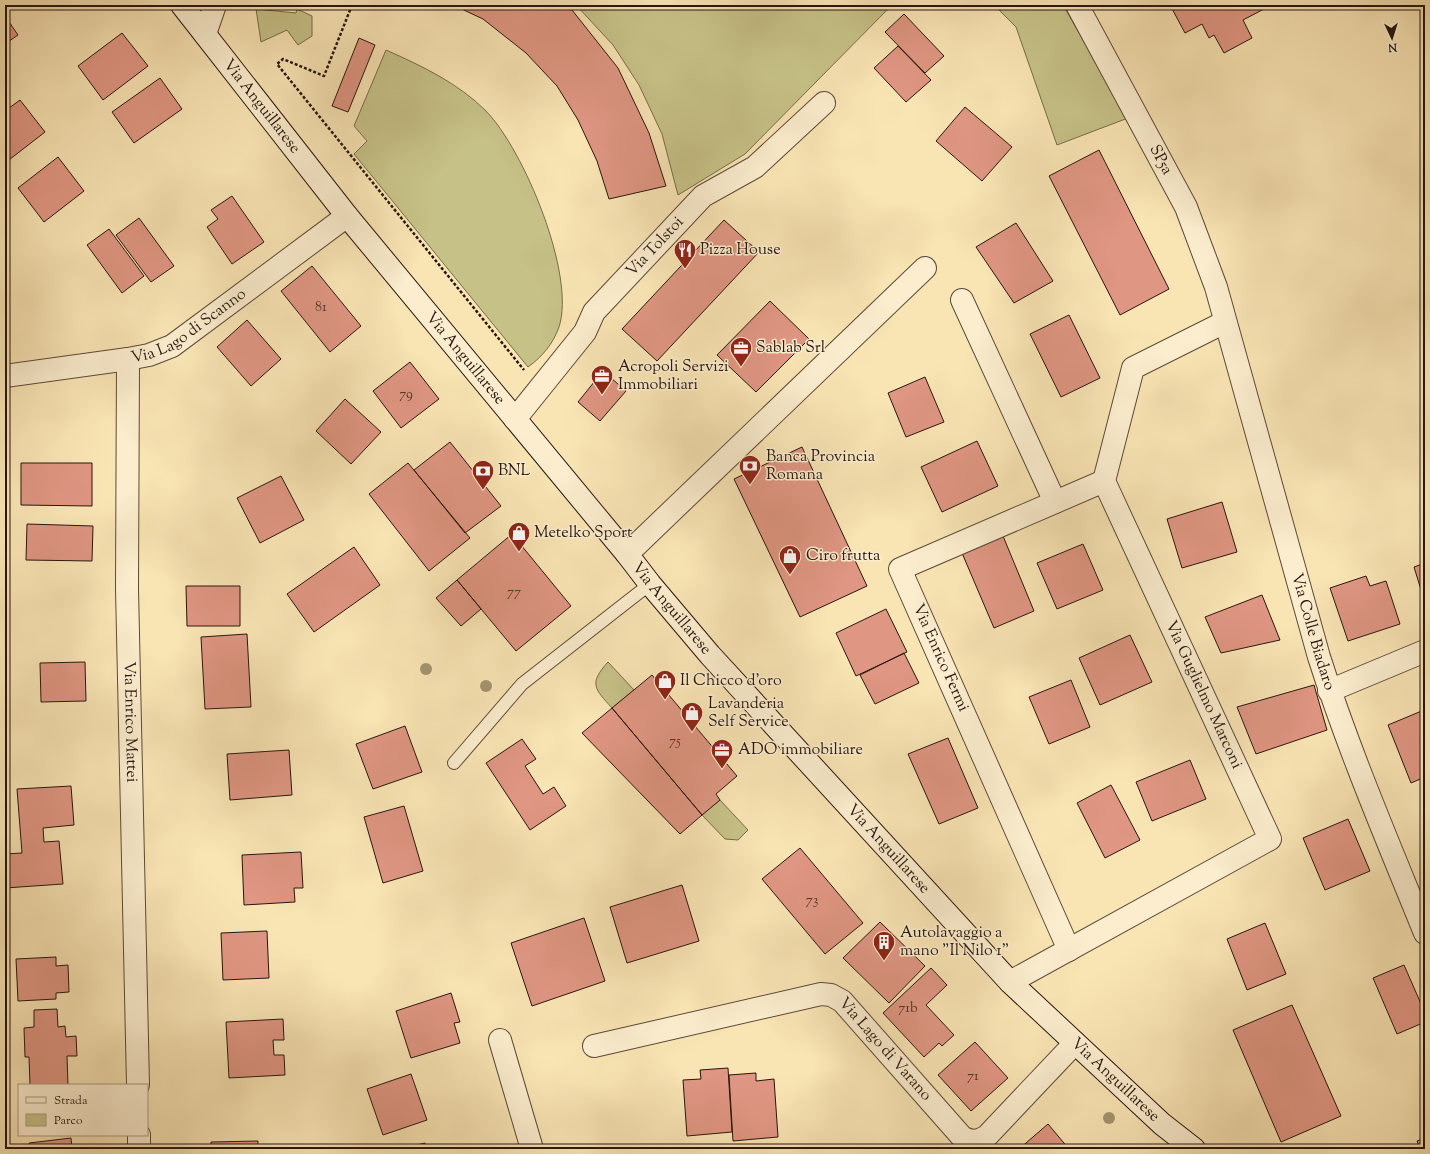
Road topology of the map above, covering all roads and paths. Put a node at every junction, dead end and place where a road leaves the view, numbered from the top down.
1 (182, 5) edge
2 (215, 5) edge
3 (352, 5) edge
4 (1077, 5) edge
5 (205, 34) junction
6 (824, 103) dead end
7 (348, 216) junction
8 (925, 268) dead end
9 (962, 300) dead end
10 (1225, 322) junction
11 (128, 359) junction
12 (5, 376) edge
13 (540, 389) junction
14 (515, 419) junction
15 (1104, 481) junction
16 (1055, 502) junction
17 (627, 554) junction
18 (650, 584) junction
19 (1425, 651) edge
20 (1330, 690) junction
21 (454, 763) dead end
22 (1425, 934) edge
23 (1069, 950) junction
24 (1010, 982) junction
25 (500, 1040) dead end
26 (1075, 1043) junction
27 (594, 1046) dead end
28 (138, 1084) edge
29 (139, 1136) edge
30 (139, 1149) edge
31 (532, 1149) edge
32 (1194, 1149) edge

1 - 5 street, Via Anguillarese
2 - 5 street
3 - 13 path
4 - 10 street, SP5a
5 - 7 street, Via Anguillarese
6 - 13 street, Via Tolstoi
7 - 11 street, Via Lago di Scanno
7 - 14 street, Via Anguillarese
8 - 17 street
9 - 16 street
10 - 15 street
10 - 20 street, Via Colle Biadaro
11 - 12 street, Via Lago di Scanno
11 - 28 street, Via Enrico Mattei
13 - 14 street, Via Tolstoi
14 - 17 street, Via Anguillarese
15 - 16 street, Via Enrico Fermi
15 - 23 street, Via Guglielmo Marconi
16 - 23 street, Via Enrico Fermi
17 - 18 street, Via Anguillarese
18 - 21 lane
18 - 24 street, Via Anguillarese
19 - 20 street
20 - 22 street, Via Colle Biadaro
23 - 24 street, Via Guglielmo Marconi
24 - 26 street, Via Anguillarese
25 - 31 street
26 - 27 street, Via Lago di Varano
26 - 32 street, Via Anguillarese
29 - 30 street

